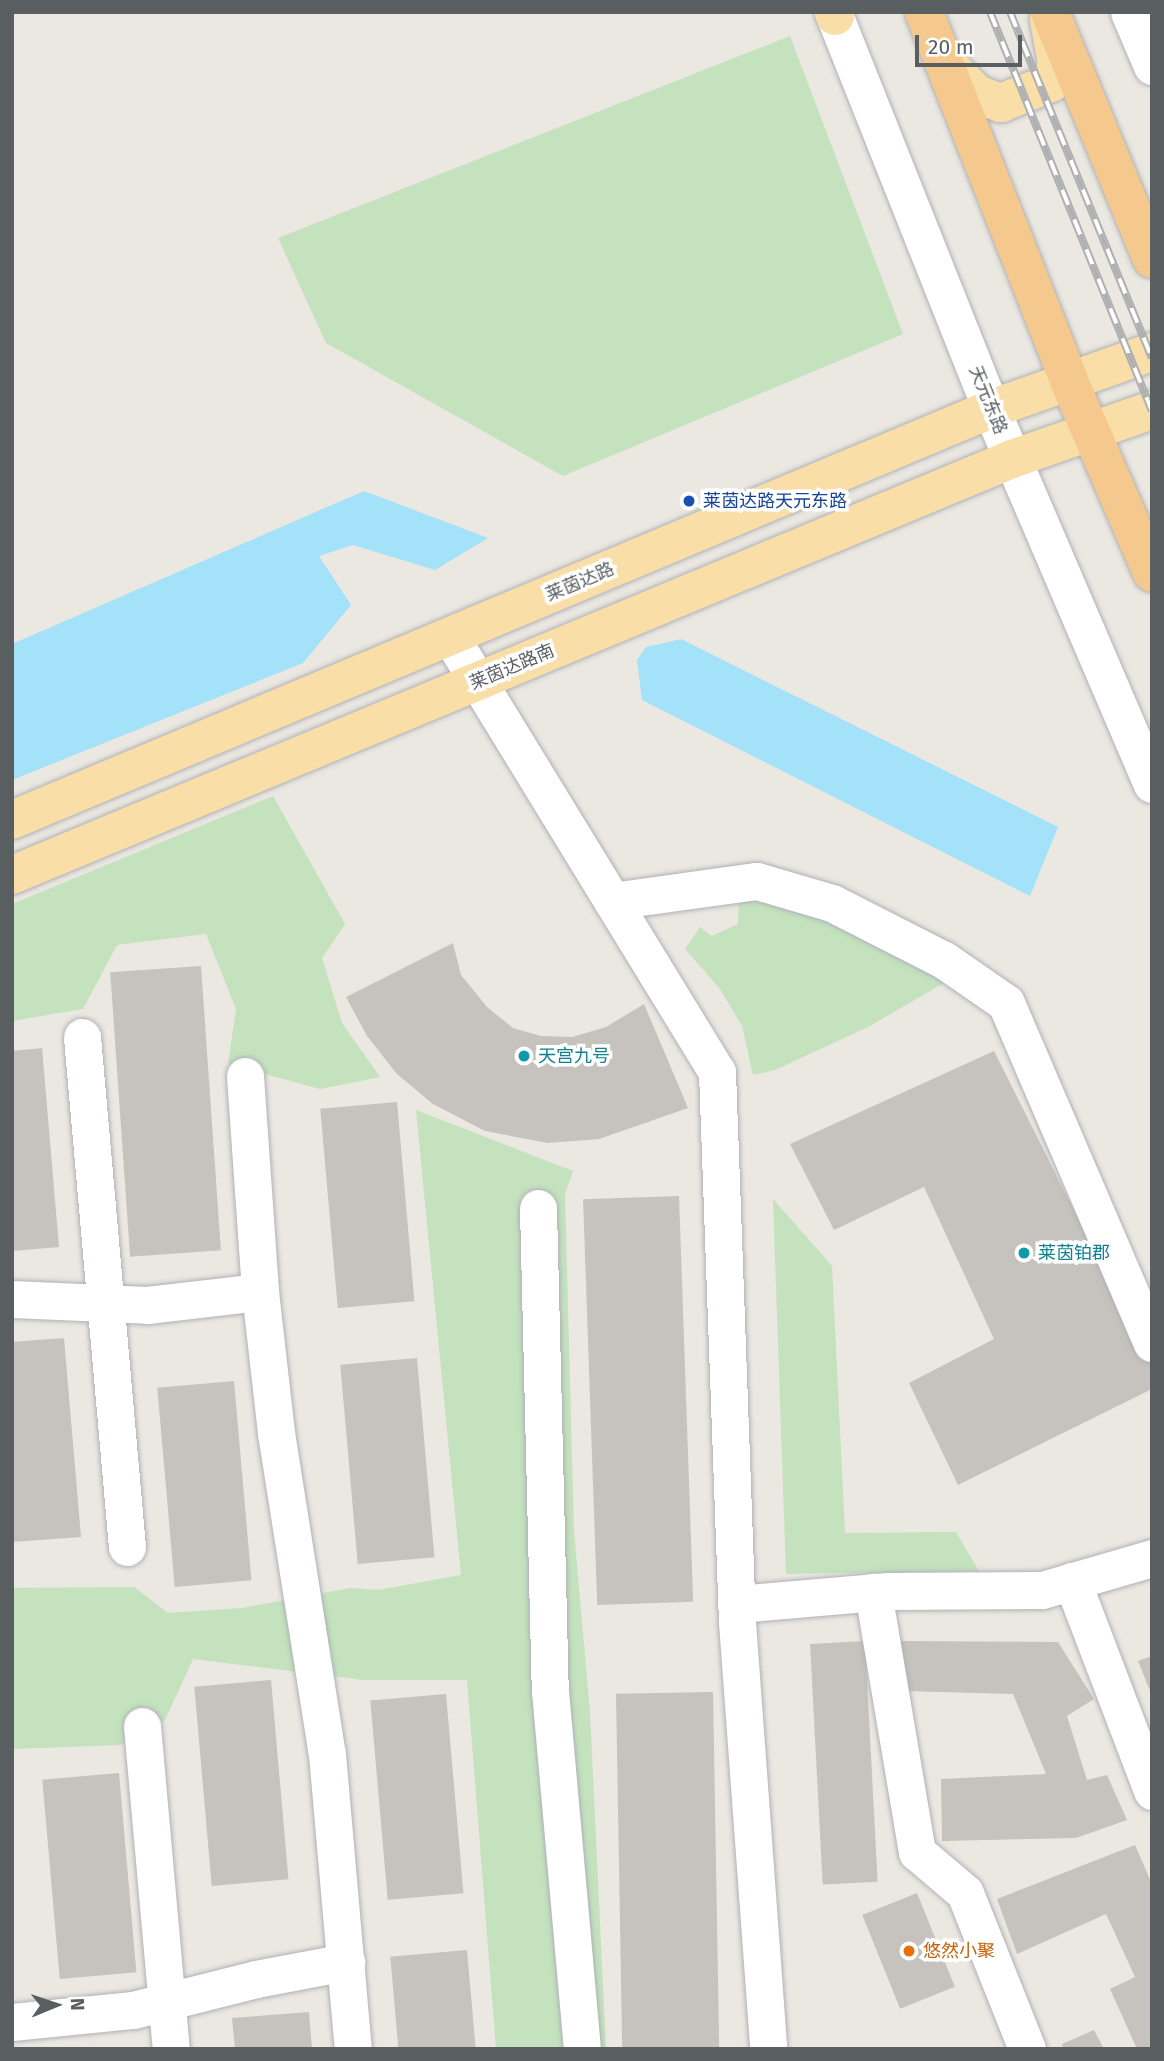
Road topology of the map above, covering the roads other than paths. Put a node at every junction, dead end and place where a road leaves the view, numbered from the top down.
1 (908, 12) edge
2 (924, 12) edge
3 (1049, 12) edge
4 (1129, 12) edge
5 (834, 13) edge
6 (940, 53) junction
7 (1152, 66) edge
8 (1152, 259) edge
9 (1152, 352) edge
10 (1069, 382) junction
11 (991, 410) junction
12 (1152, 410) edge
13 (1091, 431) junction
14 (1012, 459) junction
15 (1152, 573) edge
16 (450, 636) junction
17 (478, 681) junction
18 (1152, 784) edge
19 (12, 820) edge
20 (12, 875) edge
21 (612, 901) junction
22 (82, 1037) dead end
23 (244, 1076) dead end
24 (538, 1208) dead end
25 (260, 1292) junction
26 (12, 1299) edge
27 (105, 1302) junction
28 (1152, 1343) edge
29 (127, 1547) dead end
30 (1152, 1558) edge
31 (1072, 1581) junction
32 (873, 1592) junction
33 (737, 1604) junction
34 (142, 1726) dead end
35 (1152, 1791) edge
36 (346, 1962) junction
37 (166, 2002) junction
38 (12, 2022) edge
39 (171, 2049) edge
40 (353, 2049) edge
41 (582, 2049) edge
42 (768, 2049) edge
43 (1027, 2049) edge

1 - 6 main road
2 - 6 highway
3 - 6 main road
3 - 8 highway
4 - 7 street
5 - 11 street, 天元东路
6 - 10 highway
9 - 10 main road, 莱茵达路
10 - 11 main road, 莱茵达路
10 - 13 highway
11 - 14 street, 天元东路
11 - 16 main road, 莱茵达路
12 - 13 main road, 莱茵达路南
13 - 14 main road, 莱茵达路南
13 - 15 highway
14 - 17 main road, 莱茵达路南
14 - 18 street, 天元东路
16 - 17 street
16 - 19 main road, 莱茵达路
17 - 20 main road, 莱茵达路南
17 - 21 street
21 - 28 street
21 - 33 street
22 - 27 street
23 - 25 street
24 - 41 street
25 - 27 street
25 - 36 street
26 - 27 street
27 - 29 street
30 - 31 street
31 - 32 street
31 - 35 street
32 - 33 street
32 - 43 street
33 - 42 street
34 - 37 street
36 - 37 street
36 - 40 street
37 - 38 street
37 - 39 street

